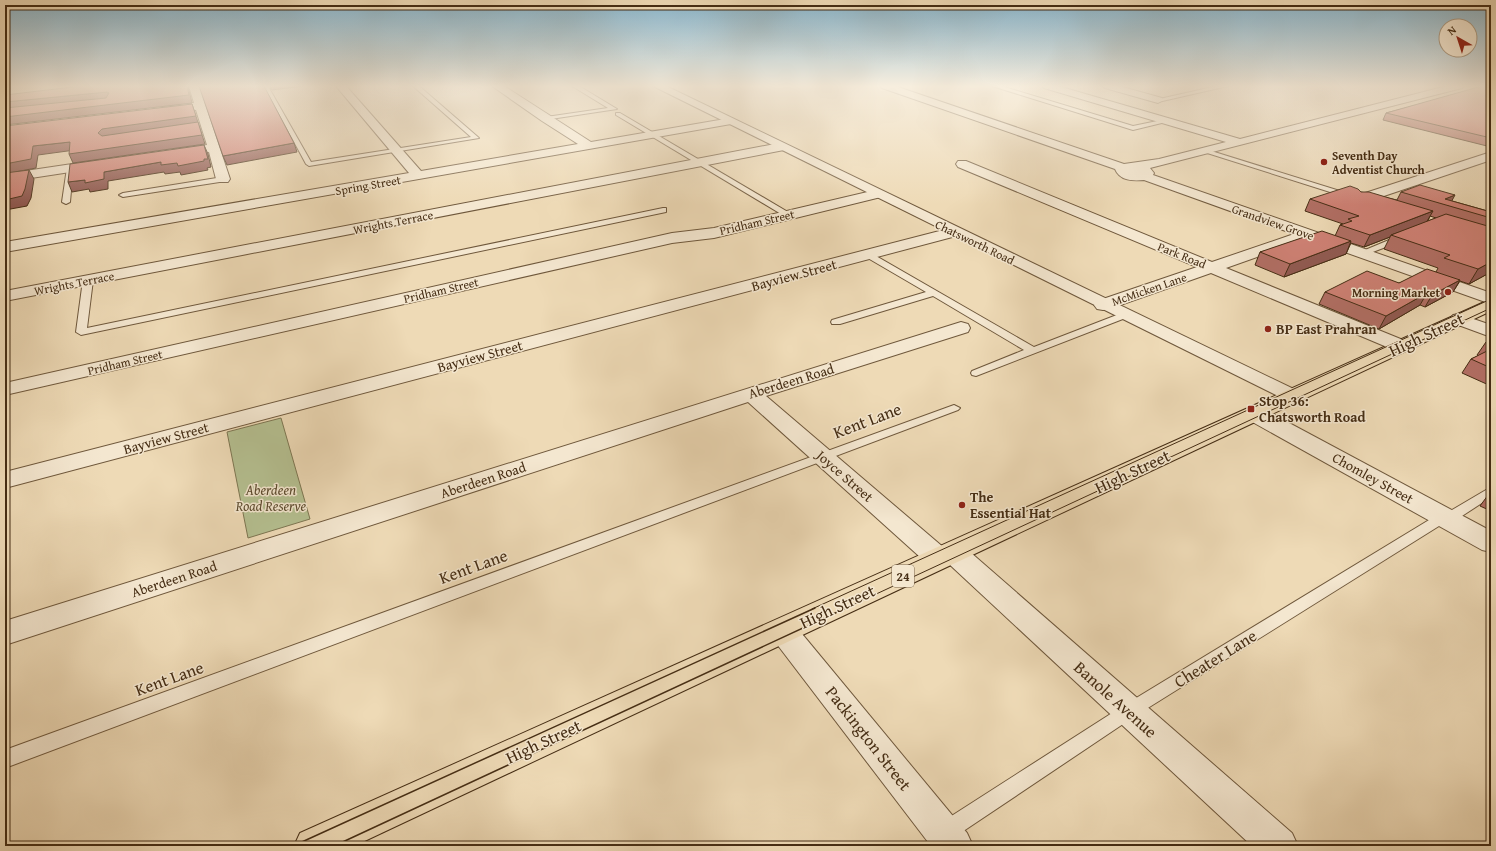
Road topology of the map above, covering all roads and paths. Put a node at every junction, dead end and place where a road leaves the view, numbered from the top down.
1 (203, 126) edge
2 (287, 126) edge
3 (375, 126) edge
4 (462, 126) edge
5 (557, 126) edge
6 (638, 126) edge
7 (705, 126) edge
8 (740, 126) edge
9 (1002, 126) edge
10 (1125, 126) edge
11 (1144, 126) edge
12 (1183, 126) edge
13 (1303, 126) edge
14 (654, 135) junction
15 (1239, 142) junction
16 (590, 146) junction
17 (780, 147) junction
18 (214, 148) junction
19 (396, 150) junction
20 (1206, 151) junction
21 (164, 155) edge
22 (1491, 156) edge
23 (109, 163) edge
24 (701, 163) junction
25 (1159, 163) junction
26 (962, 164) dead end
27 (70, 168) junction
28 (1127, 168) junction
29 (1146, 174) junction
30 (418, 176) junction
31 (5, 178) edge
32 (223, 179) joint
33 (876, 194) junction
34 (123, 195) dead end
35 (1362, 199) junction
36 (66, 202) dead end
37 (1376, 203) edge
38 (663, 210) dead end
39 (789, 215) junction
40 (955, 232) junction
41 (1308, 234) junction
42 (1411, 234) edge
43 (5, 247) edge
44 (1362, 253) junction
45 (869, 255) junction
46 (1213, 268) junction
47 (88, 280) junction
48 (934, 293) junction
49 (5, 296) edge
50 (1491, 299) edge
51 (1491, 304) edge
52 (1103, 305) junction
53 (1125, 315) junction
54 (1459, 318) junction
55 (836, 322) dead end
56 (961, 328) dead end
57 (1491, 331) edge
58 (1401, 346) junction
59 (1033, 351) junction
60 (976, 373) dead end
61 (5, 388) edge
62 (751, 394) junction
63 (1293, 396) junction
64 (954, 408) dead end
65 (1255, 414) junction
66 (824, 457) junction
67 (5, 480) edge
68 (1491, 491) edge
69 (1446, 518) junction
70 (1491, 542) edge
71 (946, 556) junction
72 (783, 631) junction
73 (5, 633) edge
74 (1129, 711) junction
75 (5, 759) edge
76 (949, 839) edge
77 (313, 846) edge
78 (1279, 846) edge

1 - 18 street
2 - 19 lane
3 - 19 street
4 - 19 lane
5 - 16 street
6 - 14 lane
7 - 14 street, Spring Street
8 - 17 street, Chatsworth Road
9 - 28 street
10 - 11 lane
12 - 15 street
13 - 15 street
14 - 16 street, Spring Street
14 - 24 lane
15 - 20 street
16 - 30 street, Spring Street
17 - 24 street, Wrights Terrace
17 - 33 street, Chatsworth Road
18 - 21 street
18 - 32 street
19 - 30 street
20 - 25 street
20 - 35 lane
22 - 35 street
23 - 27 street
24 - 39 lane
24 - 47 street, Wrights Terrace
25 - 28 street
25 - 29 street
26 - 46 street, Park Road
27 - 31 street
27 - 36 lane
28 - 29 street, Grandview Grove
29 - 41 street, Grandview Grove
30 - 43 street, Spring Street
32 - 34 lane
33 - 39 street, Pridham Street
33 - 40 street, Chatsworth Road
35 - 37 lane
38 - 47 lane
39 - 61 street, Pridham Street
40 - 45 street, Bayview Street
40 - 52 street, Chatsworth Road
41 - 44 street, Grandview Grove
41 - 46 street, McMicken Lane
42 - 44 lane
44 - 50 street, Grandview Grove
45 - 48 lane
45 - 67 street, Bayview Street
46 - 52 street, McMicken Lane
46 - 58 street, Park Road
47 - 49 street, Wrights Terrace
48 - 55 lane
48 - 59 lane
51 - 54 main road, High Street / 24
52 - 53 street, Chatsworth Road
53 - 59 lane
53 - 63 street, Chatsworth Road
54 - 57 street
54 - 58 main road, High Street / 24
56 - 62 street, Aberdeen Road
58 - 63 main road, High Street / 24
59 - 60 lane
62 - 66 street, Joyce Street
62 - 73 street, Aberdeen Road
63 - 65 main road, High Street / 24
64 - 66 lane, Kent Lane
65 - 69 street, Chomley Street
65 - 71 main road, High Street / 24
66 - 71 street, Joyce Street
66 - 75 lane, Kent Lane
68 - 69 lane, Cheater Lane
69 - 70 street, Chomley Street
69 - 74 lane, Cheater Lane
71 - 72 main road, High Street / 24
71 - 74 street, Banole Avenue
72 - 76 street, Packington Street
72 - 77 main road, High Street / 24
74 - 76 lane, Cheater Lane
74 - 78 street, Banole Avenue

